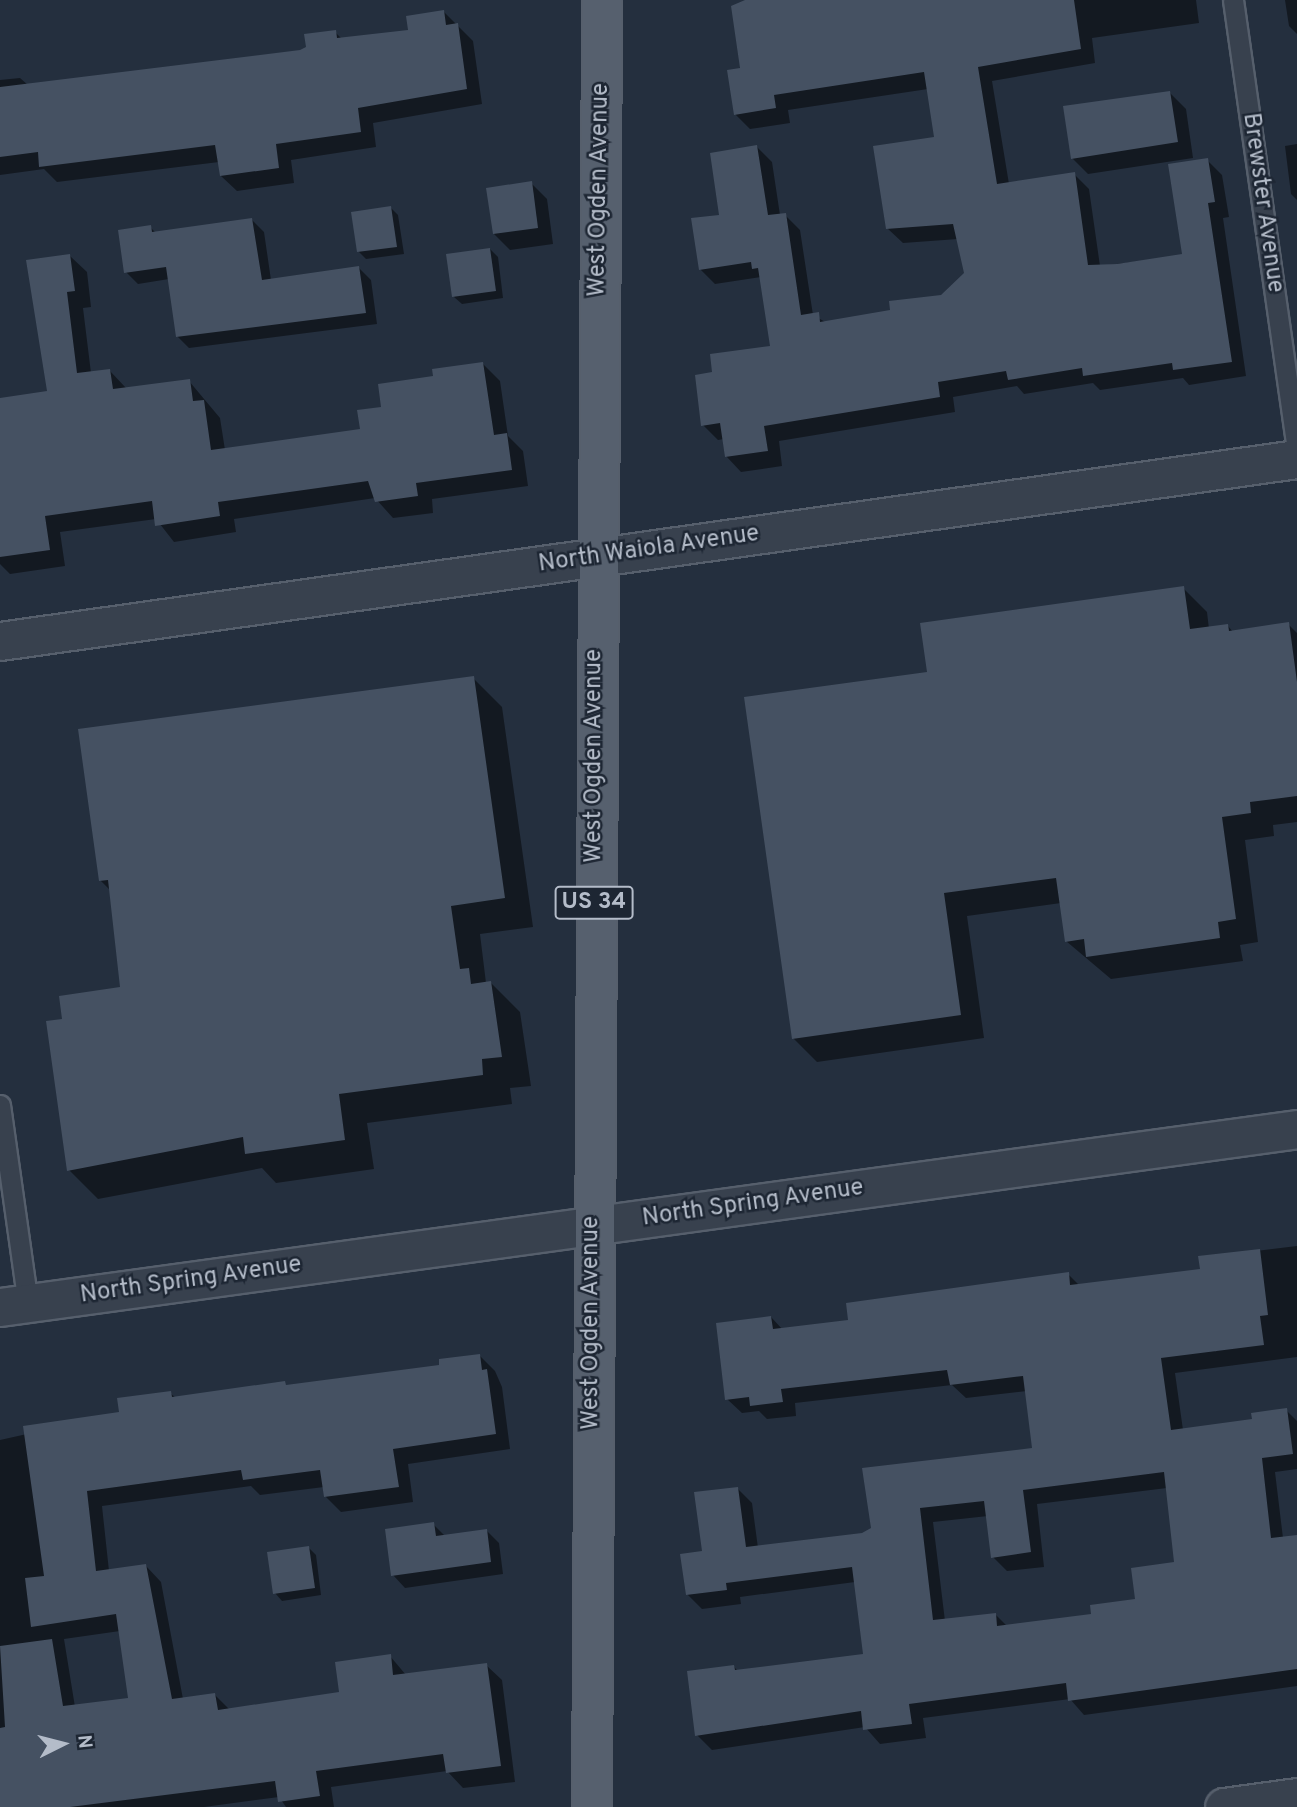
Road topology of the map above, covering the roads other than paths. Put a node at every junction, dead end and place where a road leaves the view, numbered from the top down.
1 (602, 0) edge
2 (1233, 0) edge
3 (1297, 447) edge
4 (1297, 459) edge
5 (596, 558) junction
6 (0, 641) edge
7 (0, 1105) edge
8 (1297, 1129) edge
9 (592, 1226) junction
10 (14, 1305) edge
11 (1297, 1797) edge
12 (592, 1807) edge
13 (1224, 1807) edge

1 - 5 main road, West Ogden Avenue / US 34
2 - 3 lane, Brewster Avenue
4 - 5 street, North Waiola Avenue
5 - 6 street, North Waiola Avenue
5 - 9 main road, West Ogden Avenue / US 34
7 - 10 lane
8 - 9 street, North Spring Avenue
9 - 10 street, North Spring Avenue
9 - 12 main road, West Ogden Avenue / US 34
11 - 13 street

